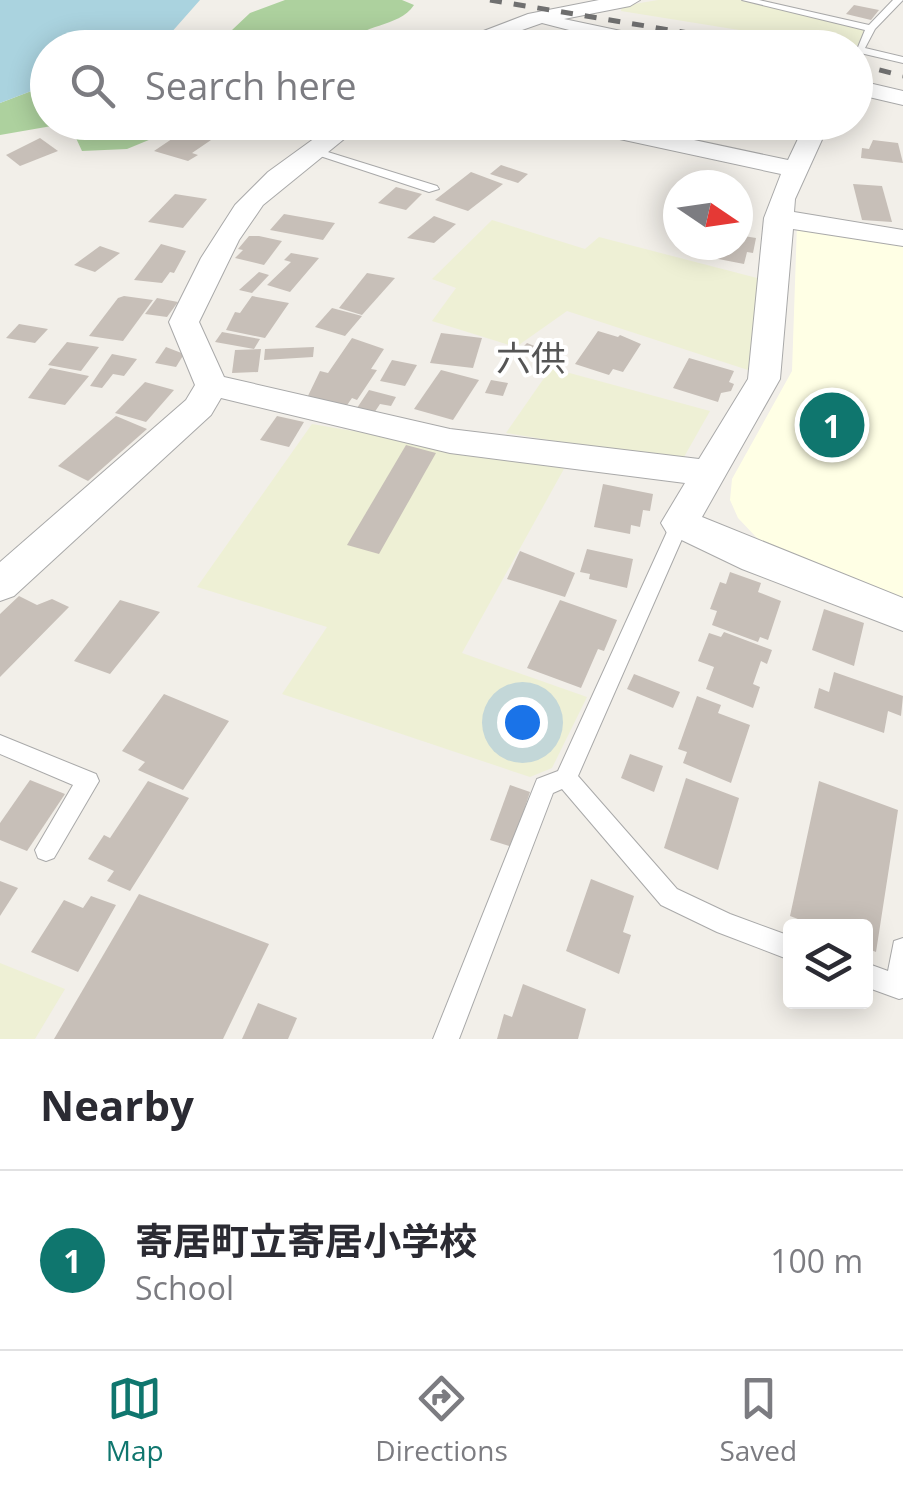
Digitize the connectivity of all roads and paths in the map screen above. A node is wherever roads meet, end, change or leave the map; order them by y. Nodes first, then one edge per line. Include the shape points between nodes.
1 (630, 0) edge
2 (747, 0) edge
3 (779, 0) edge
4 (898, 0) edge
5 (840, 11) dead end
6 (535, 18) junction
7 (871, 28) joint
8 (501, 30) edge
9 (589, 30) edge
10 (873, 53) edge
11 (903, 60) edge
12 (873, 92) edge
13 (903, 98) edge
14 (329, 140) edge
15 (655, 140) edge
16 (809, 140) edge
17 (315, 151) junction
18 (795, 169) junction
19 (432, 189) dead end
20 (778, 218) junction
21 (903, 238) edge
22 (211, 385) junction
23 (708, 473) junction
24 (680, 522) junction
25 (0, 584) edge
26 (903, 615) edge
27 (0, 744) edge
28 (566, 778) junction
29 (46, 850) dead end
30 (783, 945) edge
31 (903, 950) edge
32 (873, 978) edge
33 (446, 1039) edge

1 - 6 street
2 - 7 lane
3 - 5 lane
4 - 7 lane
6 - 8 street
6 - 9 street
10 - 11 lane
12 - 13 street
14 - 17 street
15 - 18 street
16 - 18 street
17 - 19 lane
17 - 22 street via 250,202 184,322
18 - 20 street
20 - 21 street
20 - 23 street via 764,379
22 - 23 street via 450,441
22 - 25 street via 199,407
23 - 24 street
24 - 26 street
24 - 28 lane
27 - 29 lane via 88,781
28 - 30 lane via 669,896
28 - 33 lane via 545,786
31 - 32 lane via 899,987

